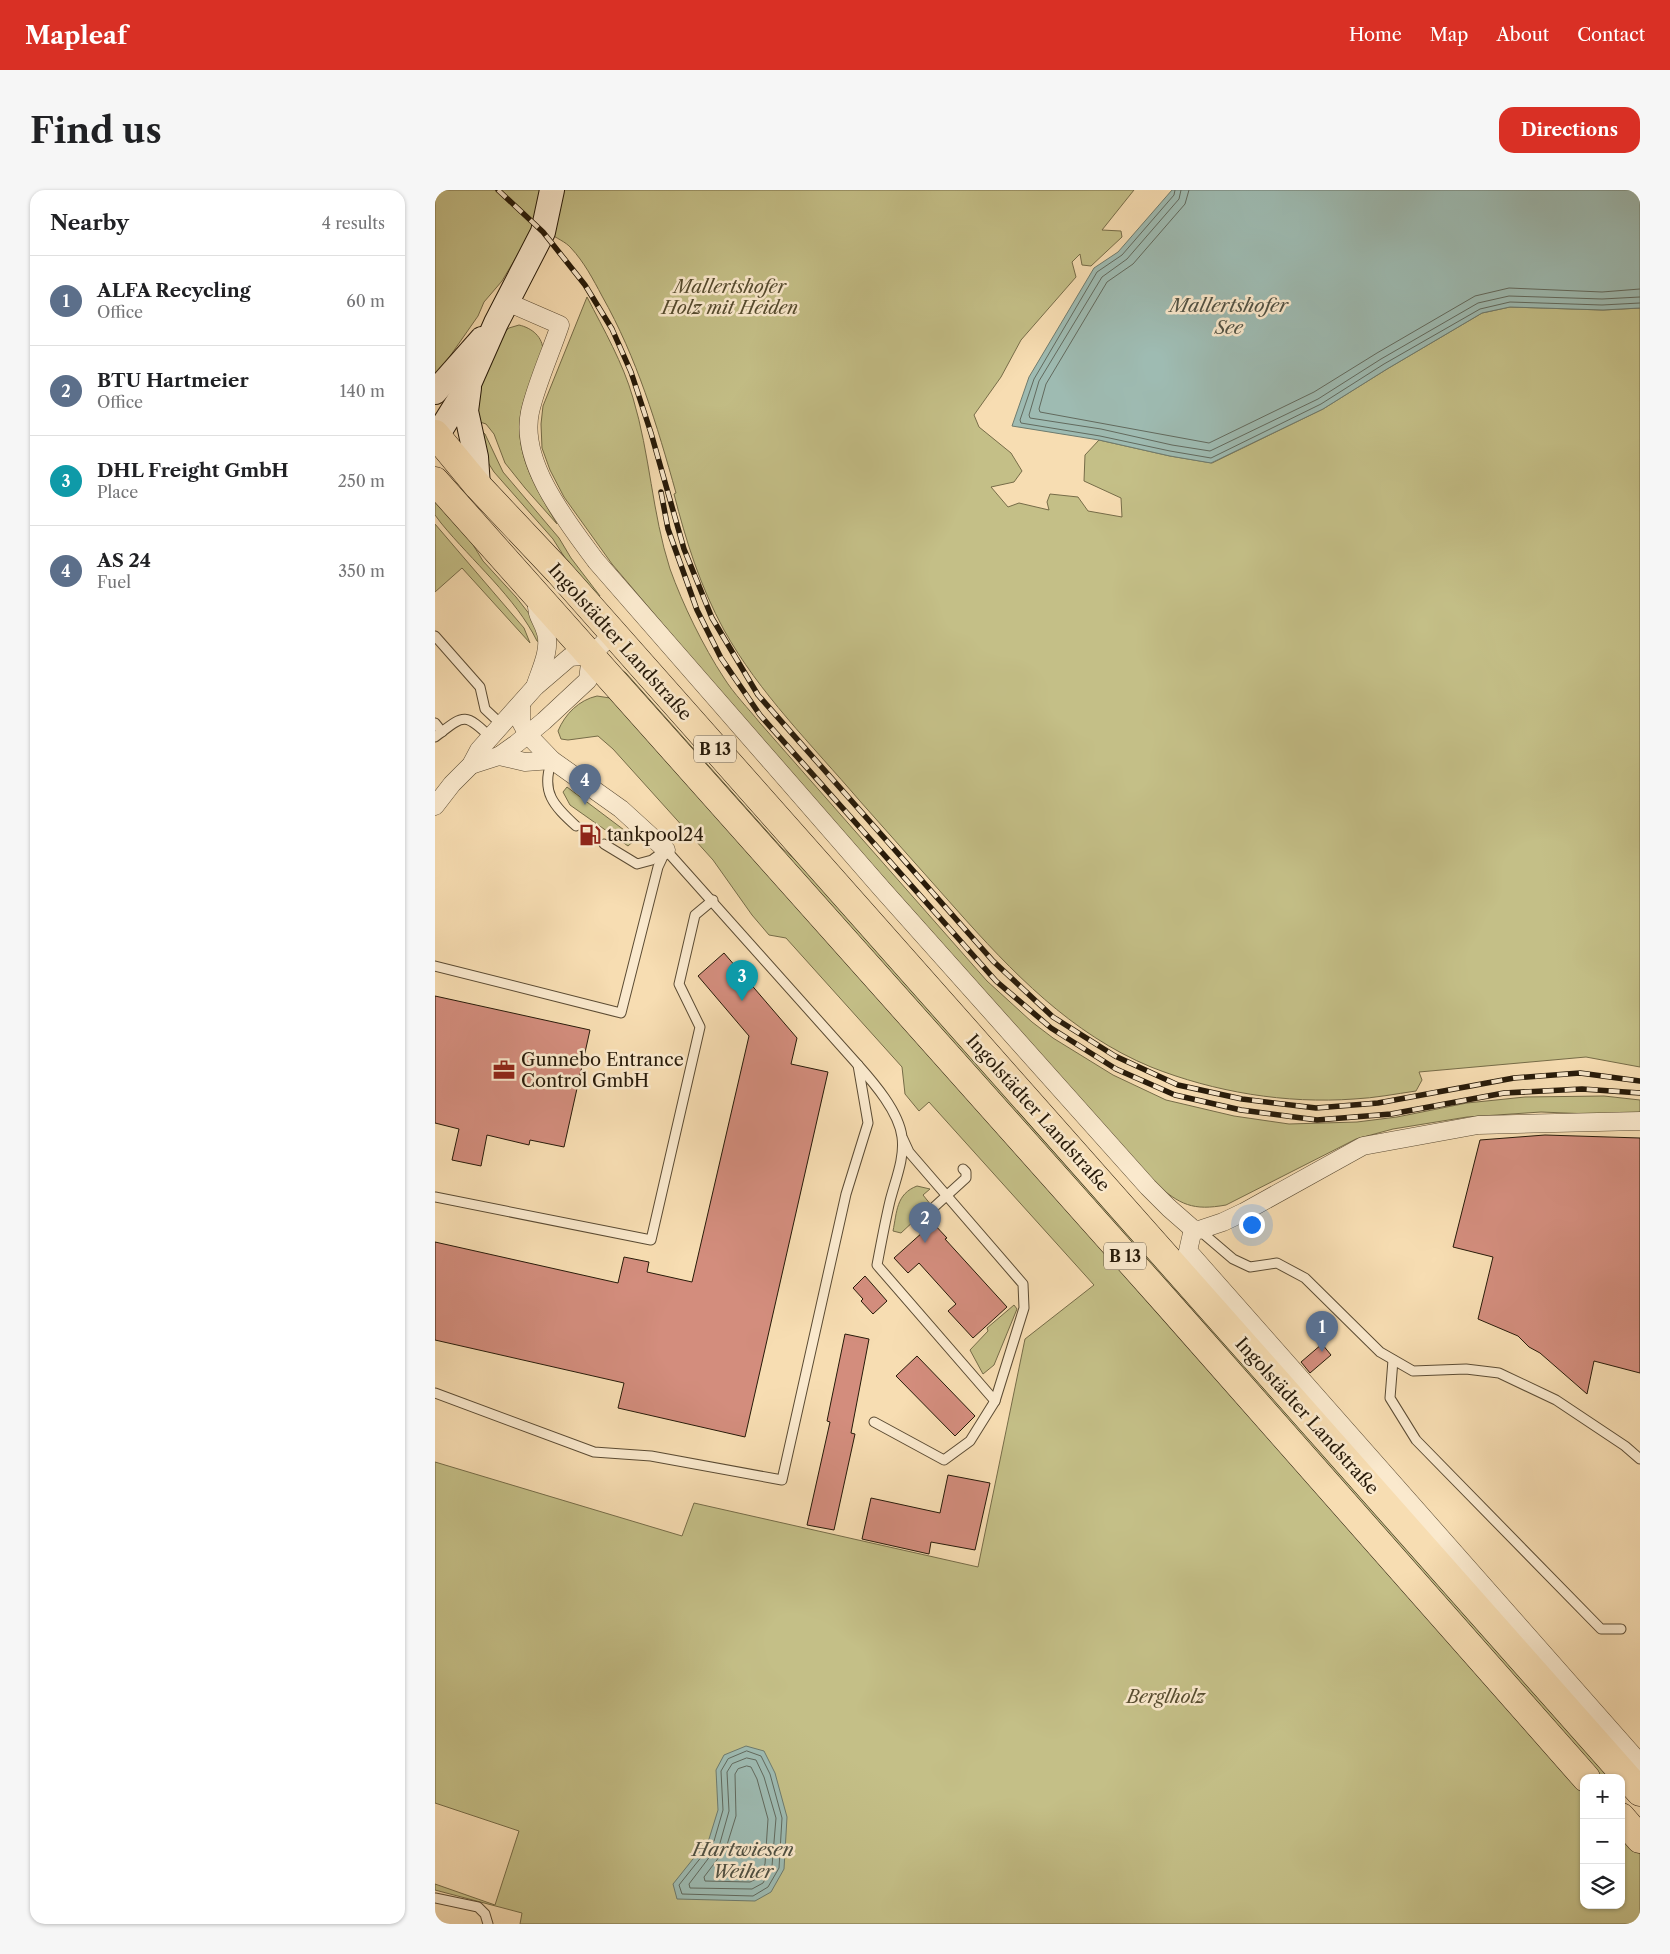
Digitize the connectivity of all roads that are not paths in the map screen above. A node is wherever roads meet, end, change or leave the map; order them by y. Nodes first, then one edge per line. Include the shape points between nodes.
1 (551, 190) edge
2 (507, 302) junction
3 (496, 323) junction
4 (469, 384) junction
5 (435, 392) edge
6 (436, 437) edge
7 (435, 480) edge
8 (478, 486) junction
9 (537, 594) junction
10 (613, 634) junction
11 (435, 636) edge
12 (591, 655) junction
13 (535, 688) junction
14 (521, 705) junction
15 (435, 723) edge
16 (496, 731) junction
17 (439, 735) edge
18 (528, 735) junction
19 (499, 756) junction
20 (553, 760) junction
21 (471, 765) junction
22 (435, 806) edge
23 (576, 826) dead end
24 (604, 844) dead end
25 (667, 850) junction
26 (713, 900) junction
27 (435, 966) edge
28 (858, 1065) junction
29 (1640, 1121) edge
30 (902, 1136) junction
31 (963, 1169) dead end
32 (947, 1196) junction
33 (435, 1197) edge
34 (933, 1208) dead end
35 (1196, 1229) junction
36 (1393, 1360) junction
37 (435, 1393) edge
38 (995, 1402) junction
39 (874, 1422) dead end
40 (1640, 1459) edge
41 (1621, 1629) dead end
42 (1640, 1762) edge
43 (1582, 1774) edge
44 (1640, 1792) edge
45 (1623, 1819) edge
46 (1640, 1838) edge
47 (435, 1898) edge
48 (488, 1924) edge

1 - 2 main road via 543,232
2 - 3 main road
2 - 35 street, Ingolstädter Landstraße via 560,325 530,412 529,443 542,478 568,523 613,583 882,889 1148,1187
3 - 4 main road
3 - 5 main road
4 - 6 main road
4 - 8 main road via 466,411 476,457
6 - 8 main road, Ingolstädter Landstraße / B 13
7 - 9 main road, Ingolstädter Landstraße / B 13
8 - 10 main road, Ingolstädter Landstraße / B 13
9 - 12 main road, Ingolstädter Landstraße / B 13
9 - 13 street via 536,612 548,645
10 - 12 street
10 - 44 main road, Ingolstädter Landstraße / B 13
11 - 16 lane via 480,686 485,709
12 - 13 street via 570,657
12 - 18 street via 588,680
12 - 43 main road, Ingolstädter Landstraße / B 13
13 - 14 street
14 - 16 street
14 - 18 street via 521,722
15 - 17 lane
16 - 17 lane via 470,719 461,719
16 - 19 street
16 - 21 street
18 - 19 street
18 - 20 street
19 - 20 street via 525,762
19 - 21 street
20 - 23 lane via 547,774 549,794 557,808
20 - 25 street via 621,809
21 - 22 street
24 - 25 lane via 637,864 652,860
25 - 26 lane
25 - 27 lane via 658,867 621,1013
26 - 28 lane
26 - 33 lane via 695,915 679,984 700,1027 651,1240
28 - 30 lane via 884,1098
28 - 37 lane via 868,1123 846,1194 782,1480 651,1456 594,1452
29 - 35 street via 1478,1125 1363,1146 1244,1212
30 - 32 lane via 909,1152
30 - 38 lane via 901,1162 877,1265
31 - 32 lane via 966,1178
32 - 34 lane
32 - 38 lane via 1023,1284 1024,1308
35 - 36 lane via 1233,1259 1249,1267 1277,1263 1305,1278 1379,1352
35 - 42 street, Ingolstädter Landstraße via 1188,1251
36 - 40 lane via 1413,1371 1466,1369 1499,1374 1556,1400
36 - 41 lane via 1390,1398 1416,1440 1601,1629
38 - 39 lane via 970,1441 944,1460
45 - 46 main road
47 - 48 lane via 478,1908 485,1914

